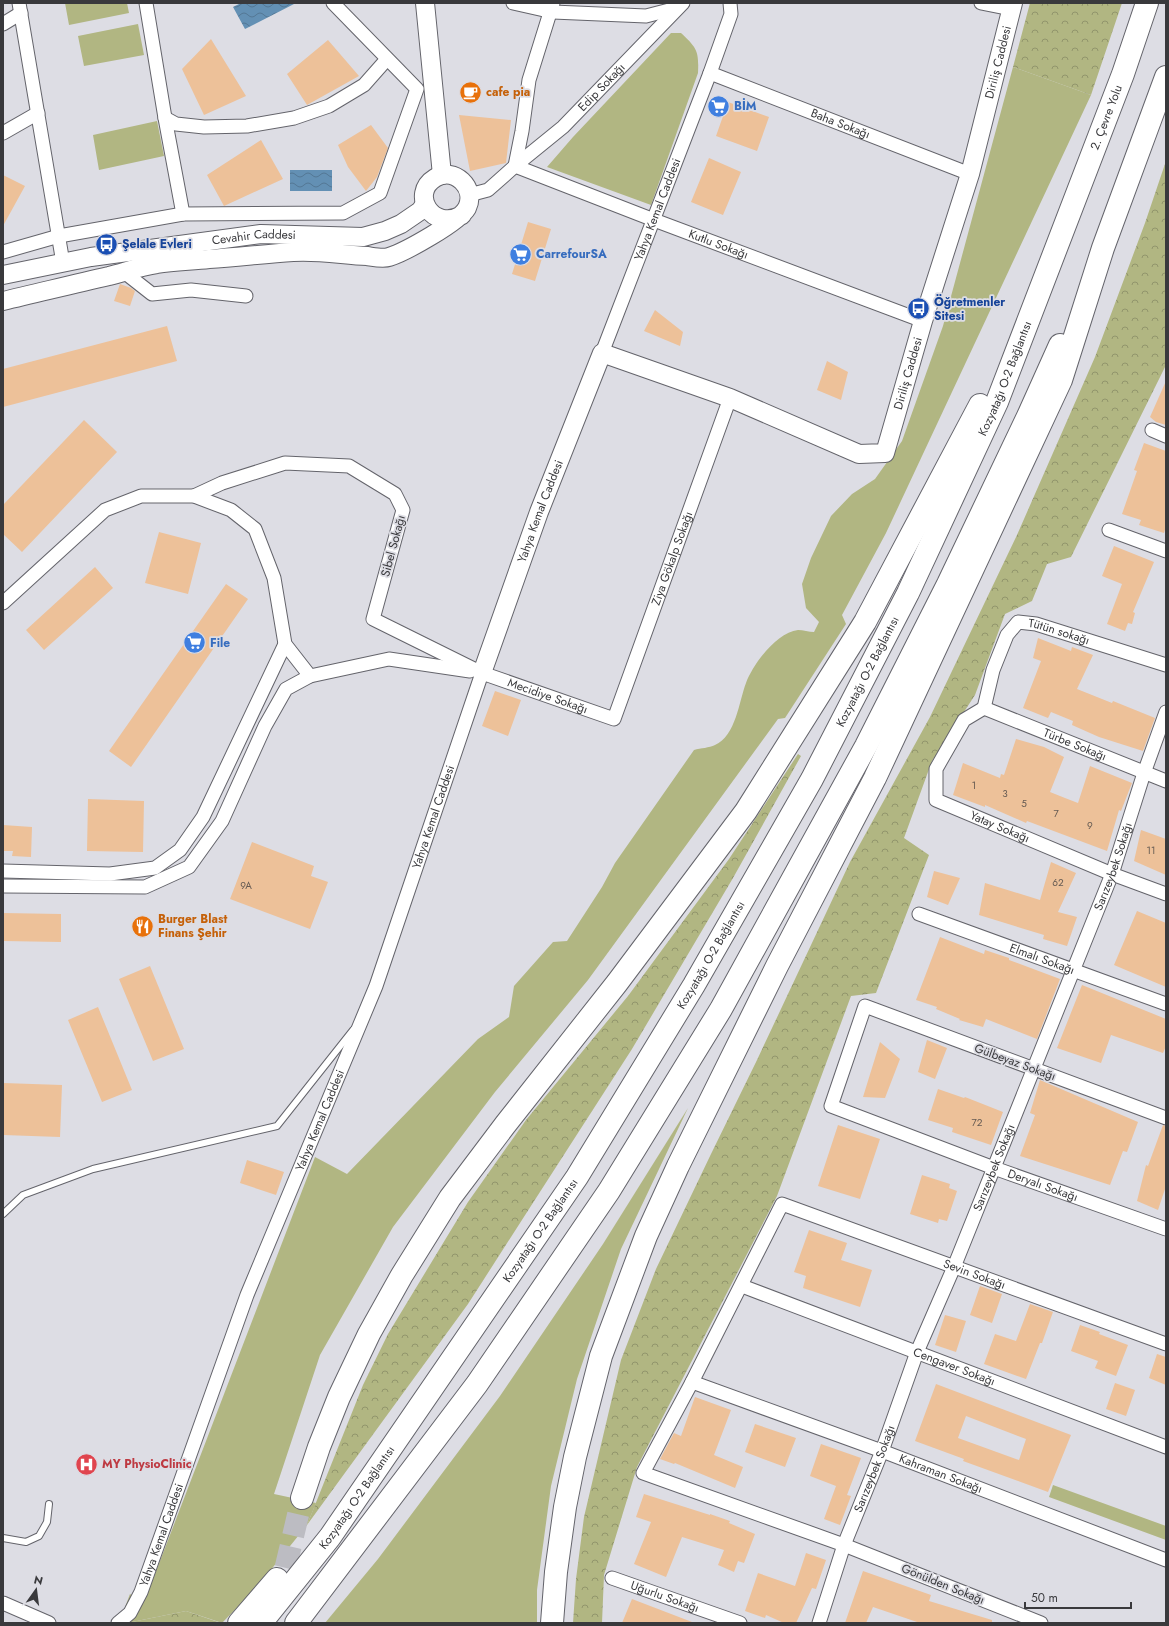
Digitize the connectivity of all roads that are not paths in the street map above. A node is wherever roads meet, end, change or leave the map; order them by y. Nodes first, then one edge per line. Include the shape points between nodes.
1 (146, 3) edge
2 (333, 3) edge
3 (425, 3) edge
4 (513, 3) edge
5 (739, 3) edge
6 (981, 3) edge
7 (1147, 3) edge
8 (680, 6) edge
9 (1012, 6) edge
10 (551, 7) edge
11 (20, 8) edge
12 (730, 8) edge
13 (3, 24) edge
14 (387, 59) junction
15 (710, 73) junction
16 (1166, 77) edge
17 (38, 113) junction
18 (165, 118) junction
19 (3, 133) edge
20 (515, 166) junction
21 (970, 174) junction
22 (442, 175) junction
23 (469, 195) junction
24 (425, 204) junction
25 (183, 214) junction
26 (462, 214) junction
27 (654, 220) junction
28 (1063, 231) junction
29 (59, 236) junction
30 (1103, 248) junction
31 (3, 252) edge
32 (63, 263) junction
33 (124, 272) junction
34 (3, 276) edge
35 (246, 296) dead end
36 (3, 301) edge
37 (923, 321) junction
38 (602, 353) junction
39 (730, 398) junction
40 (1152, 430) dead end
41 (1166, 436) edge
42 (194, 496) junction
43 (1108, 530) dead end
44 (1166, 551) edge
45 (3, 603) edge
46 (285, 644) junction
47 (1166, 665) edge
48 (482, 673) junction
49 (310, 676) junction
50 (984, 708) junction
51 (1166, 712) edge
52 (614, 719) joint
53 (1144, 773) junction
54 (1166, 781) edge
55 (3, 871) edge
56 (1112, 874) junction
57 (3, 886) edge
58 (1166, 894) edge
59 (919, 914) dead end
60 (1072, 970) junction
61 (1166, 1004) edge
62 (362, 1017) junction
63 (1033, 1068) junction
64 (831, 1106) joint
65 (1166, 1118) edge
66 (994, 1168) junction
67 (3, 1214) edge
68 (1166, 1229) edge
69 (954, 1266) junction
70 (742, 1286) junction
71 (1166, 1344) edge
72 (917, 1352) junction
73 (692, 1382) junction
74 (432, 1389) junction
75 (1166, 1447) edge
76 (882, 1451) junction
77 (302, 1498) tunnel mouth
78 (49, 1504) dead end
79 (3, 1538) edge
80 (844, 1545) junction
81 (1166, 1560) edge
82 (612, 1578) dead end
83 (3, 1603) edge
84 (49, 1623) edge
85 (118, 1623) edge
86 (239, 1623) edge
87 (261, 1623) edge
88 (296, 1623) edge
89 (552, 1623) edge
90 (740, 1623) edge
91 (819, 1623) edge
92 (1041, 1623) edge

1 - 18 street
2 - 14 street
3 - 22 street
4 - 10 street
5 - 12 street, Yahya Kemal Caddesi
6 - 9 street
7 - 28 highway, 2. Çevre Yolu via 1123,74
8 - 10 street via 646,16
8 - 20 street, Edip Sokağı via 564,127
9 - 21 street, Diriliş Caddesi
10 - 20 street via 529,80
11 - 13 street
11 - 17 street
12 - 15 street, Yahya Kemal Caddesi
14 - 18 street via 364,84 329,106 294,118 247,126 204,128 176,124
14 - 25 street via 417,89 380,193 343,213
15 - 21 street, Baha Sokağı
15 - 27 street, Yahya Kemal Caddesi
16 - 30 highway
17 - 19 street
17 - 29 street
18 - 25 street
20 - 23 street, Edip Sokağı via 488,190
20 - 27 street, Kutlu Sokağı
21 - 37 street, Diriliş Caddesi
22 - 23 street via 457,177 467,188
22 - 24 street via 435,178 426,189
23 - 26 street via 469,202
24 - 26 street via 428,210 440,219 448,220
24 - 32 street, Cevahir Caddesi via 420,211 401,224 362,237 261,234
25 - 29 street
26 - 33 street, Cevahir Caddesi via 433,236 388,258 295,252 156,264
27 - 37 street, Kutlu Sokağı
27 - 38 street, Yahya Kemal Caddesi
28 - 74 highway, Kozyatağı O-2 Bağlantısı via 997,402 908,593 812,779 694,985 577,1177
28 - 77 highway via 980,407 865,622 746,811 617,983 504,1125 450,1198 369,1334 339,1396
29 - 31 street
29 - 32 street
30 - 88 highway via 1029,414 948,584 866,746 721,1009 609,1191 477,1384
30 - 89 highway via 1062,380 875,778 777,966 646,1236 601,1356 575,1457 558,1558
32 - 34 street, Cevahir Caddesi
33 - 35 street via 152,294 191,290
33 - 36 street, Cevahir Caddesi
37 - 39 street, Diriliş Caddesi via 885,453 859,454
38 - 39 street, Diriliş Caddesi
38 - 48 street, Yahya Kemal Caddesi via 539,512
39 - 52 street, Ziya Gökalp Sokağı
40 - 41 street
42 - 45 street via 141,496 105,510
42 - 46 street via 231,510 254,529 274,578
42 - 48 street, Sibel Sokağı via 222,482 285,463 349,466 395,494 403,510 373,619
43 - 44 street
46 - 49 street
46 - 55 street via 203,817 180,850 155,868 110,874
47 - 50 street, Tütün sokağı via 1036,624 1018,622 1007,635 993,670
48 - 49 street via 389,659
48 - 52 street, Mecidiye Sokağı
48 - 62 street, Yahya Kemal Caddesi via 376,986
49 - 57 street via 286,690 265,726 222,821 189,867 146,887
50 - 53 street, Türbe Sokağı
50 - 56 street, Yatay Sokağı via 964,720 936,769 936,800
51 - 53 street, Sarızeybek Sokağı
53 - 54 street, Türbe Sokağı
53 - 56 street, Sarızeybek Sokağı
56 - 58 street, Yatay Sokağı
56 - 60 street, Sarızeybek Sokağı
59 - 60 street, Elmalı Sokağı
60 - 61 street, Elmalı Sokağı
60 - 63 street, Sarızeybek Sokağı
62 - 67 lane via 277,1126 93,1169 23,1195
62 - 85 street, Yahya Kemal Caddesi via 247,1296 141,1592 130,1613
63 - 64 street, Gülbeyaz Sokağı via 865,1006
63 - 65 street, Gülbeyaz Sokağı
63 - 66 street, Sarızeybek Sokağı
64 - 66 street, Deryalı Sokağı
66 - 68 street, Deryalı Sokağı
66 - 69 street, Sarızeybek Sokağı
69 - 70 street, Sevin Sokağı via 782,1204
69 - 71 street, Sevin Sokağı
69 - 72 street, Sarızeybek Sokağı
70 - 72 street, Cengaver Sokağı
70 - 73 street
72 - 75 street, Cengaver Sokağı
72 - 76 street, Sarızeybek Sokağı
73 - 76 street, Kahraman Sokağı
73 - 80 street, Gönülden Sokağı via 643,1473
74 - 86 highway
74 - 87 highway, Kozyatağı O-2 Bağlantısı via 330,1537
76 - 80 street, Sarızeybek Sokağı
76 - 81 street, Kahraman Sokağı
78 - 79 lane via 47,1522 40,1536 26,1542
80 - 91 street, Sarızeybek Sokağı
80 - 92 street, Gönülden Sokağı
82 - 90 street, Uğurlu Sokağı
83 - 84 street

